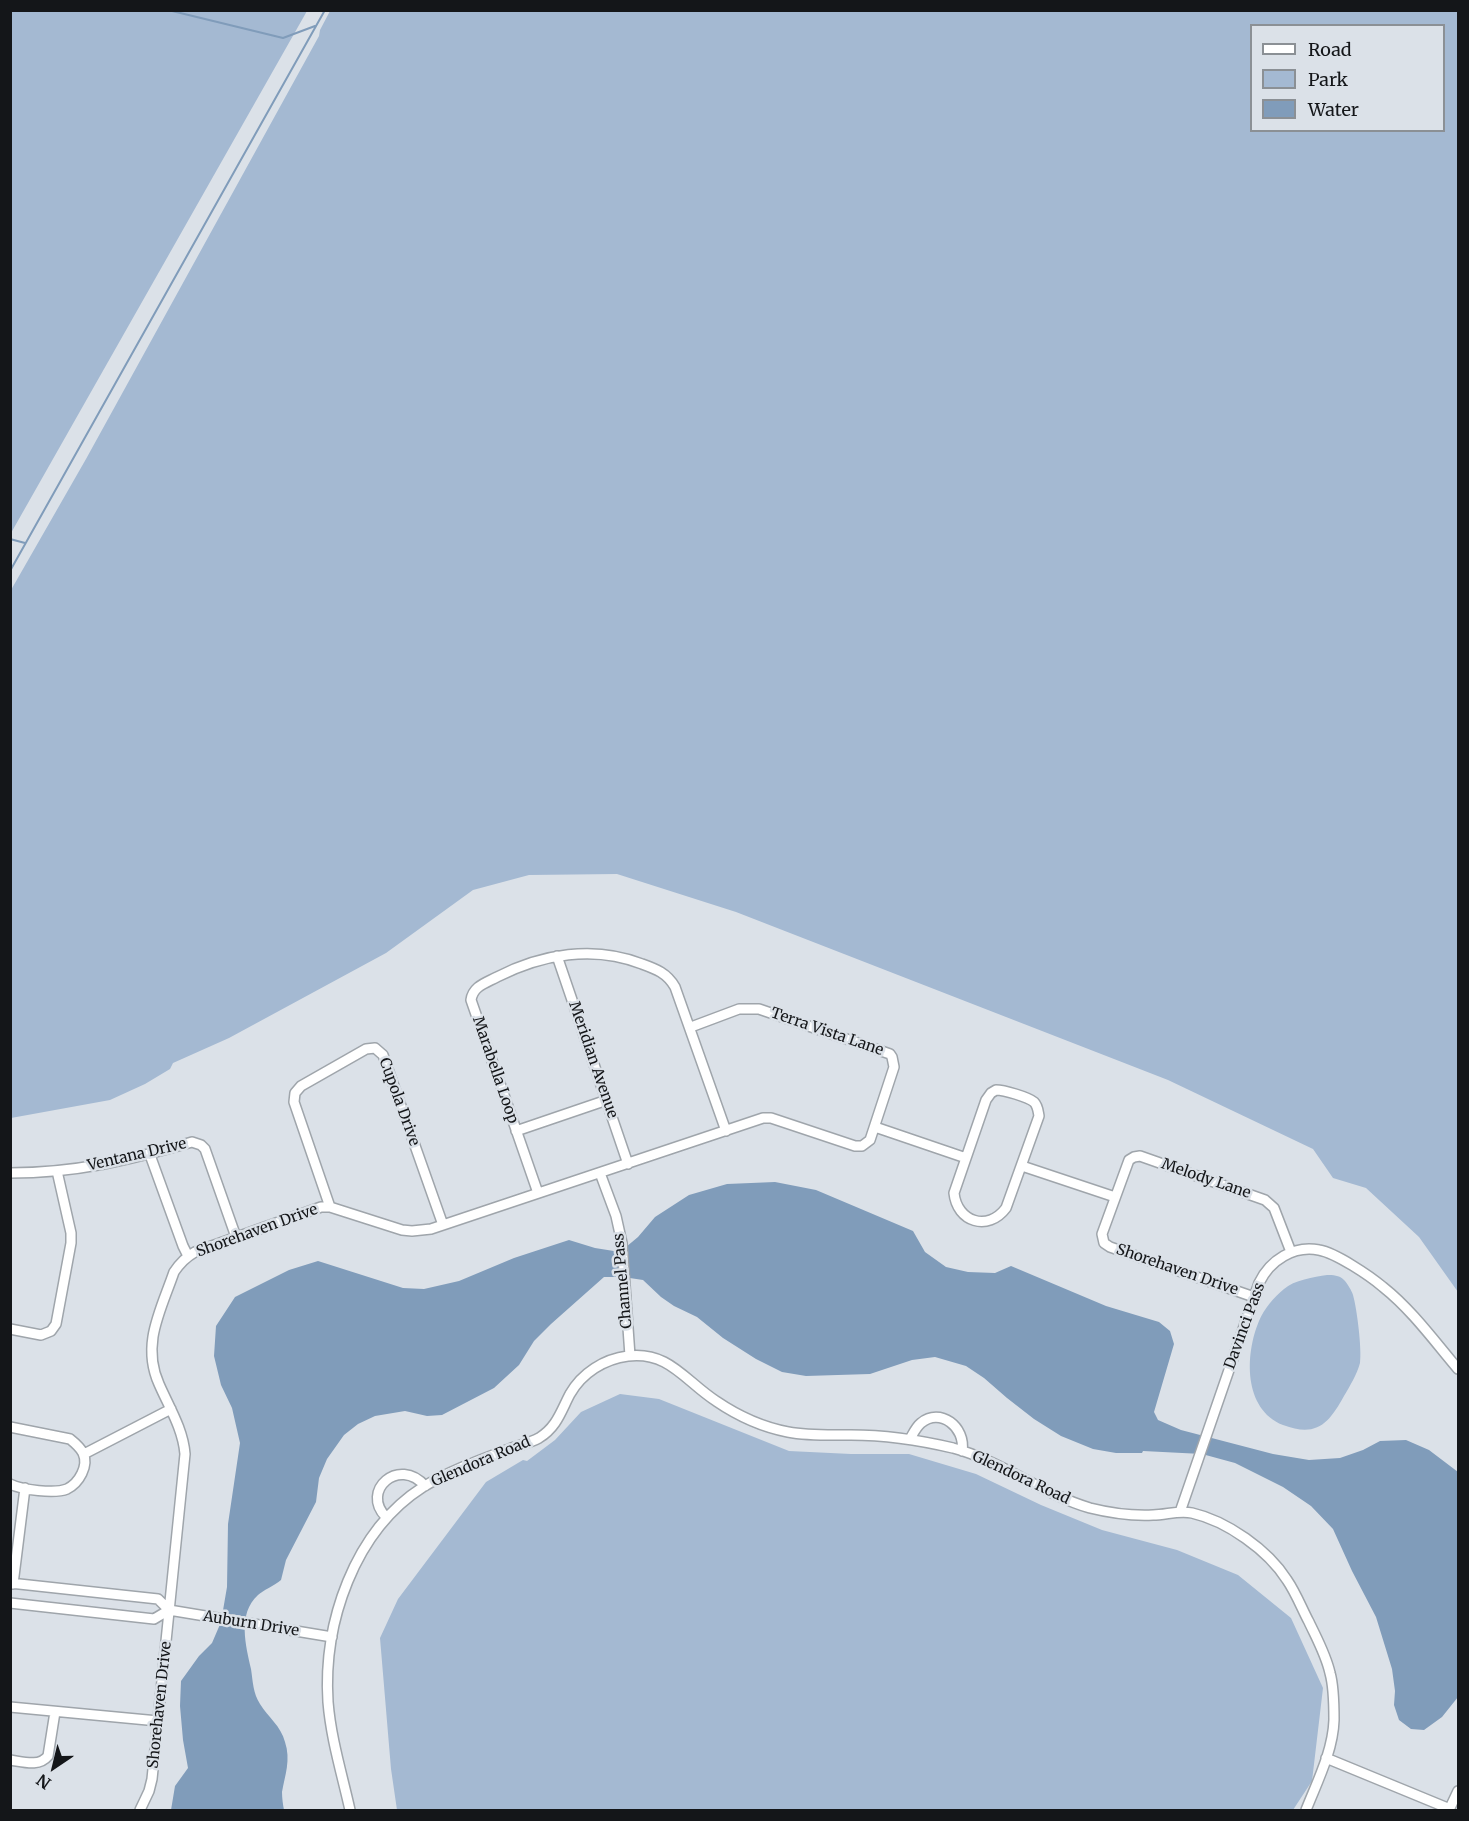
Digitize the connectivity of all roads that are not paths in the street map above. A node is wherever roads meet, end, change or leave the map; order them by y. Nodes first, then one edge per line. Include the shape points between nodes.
1 (557, 956) junction
2 (691, 1027) junction
3 (606, 1100) junction
4 (875, 1127) junction
5 (516, 1131) junction
6 (726, 1131) junction
7 (150, 1155) junction
8 (966, 1158) junction
9 (628, 1164) junction
10 (1022, 1166) junction
11 (57, 1171) junction
12 (10, 1173) edge
13 (600, 1173) junction
14 (538, 1193) junction
15 (1115, 1197) junction
16 (330, 1207) junction
17 (443, 1225) junction
18 (236, 1237) junction
19 (1291, 1252) junction
20 (188, 1256) junction
21 (1254, 1297) junction
22 (10, 1329) edge
23 (630, 1356) junction
24 (1458, 1369) edge
25 (171, 1409) junction
26 (10, 1427) edge
27 (910, 1439) junction
28 (962, 1451) junction
29 (84, 1454) junction
30 (10, 1485) edge
31 (425, 1486) junction
32 (25, 1488) junction
33 (1180, 1512) junction
34 (387, 1517) junction
35 (12, 1584) edge
36 (10, 1603) edge
37 (169, 1610) junction
38 (332, 1637) junction
39 (10, 1707) edge
40 (55, 1712) junction
41 (158, 1722) junction
42 (1326, 1758) junction
43 (10, 1760) edge
44 (1458, 1791) edge
45 (140, 1810) edge
46 (350, 1810) edge
47 (1306, 1810) edge
48 (1450, 1810) edge

1 - 2 street, Marabella Loop via 601,954 658,970 671,980
1 - 3 street, Meridian Avenue
1 - 5 street, Marabella Loop via 505,973 477,987 472,995 472,1005
2 - 4 street, Terra Vista Lane via 740,1009 759,1009 886,1051 894,1067
2 - 6 street, Marabella Loop
3 - 5 street
3 - 9 street, Meridian Avenue
4 - 6 street, Shorehaven Drive via 870,1140 859,1146 771,1118
4 - 8 street
5 - 14 street, Marabella Loop
6 - 9 street, Shorehaven Drive
7 - 11 street, Ventana Drive
7 - 18 street, Ventana Drive via 192,1142 201,1145
7 - 20 street
8 - 10 street via 955,1197 964,1214 979,1222 990,1221 1004,1211
8 - 10 street via 986,1100 991,1093 1001,1090 1030,1100 1039,1112
9 - 13 street, Shorehaven Drive
10 - 15 street
11 - 12 street, Ventana Drive
11 - 22 street via 71,1243 56,1324 41,1335
13 - 14 street, Shorehaven Drive
13 - 23 street, Channel Pass via 622,1243
14 - 17 street, Shorehaven Drive
15 - 19 street, Melody Lane via 1129,1160 1140,1156 1265,1200 1274,1208
15 - 21 street, Shorehaven Drive via 1102,1234 1106,1245
16 - 17 street, Shorehaven Drive via 402,1230 422,1231
16 - 17 street, Cupola Drive via 294,1102 295,1093 366,1049 375,1048 383,1055
16 - 18 street, Shorehaven Drive via 312,1209
18 - 20 street, Shorehaven Drive
19 - 21 street, Davinci Pass via 1264,1274
19 - 24 street via 1321,1250 1383,1287
20 - 25 street, Shorehaven Drive via 174,1272 151,1346 154,1370
21 - 33 street, Davinci Pass
23 - 27 street, Glendora Road via 662,1360 728,1409 768,1427 808,1435
23 - 31 street, Glendora Road via 605,1362 585,1375 554,1426 540,1437
25 - 29 street
25 - 37 street, Shorehaven Drive via 185,1454
26 - 29 street via 64,1437 77,1444
27 - 28 street, Glendora Road
27 - 28 street via 920,1423 944,1419 960,1431
28 - 33 street, Glendora Road via 1092,1508 1131,1515
29 - 32 street via 82,1473 70,1487 57,1492
30 - 32 street
31 - 34 street, Glendora Road
31 - 34 street via 409,1474 397,1474 385,1482 377,1499
32 - 35 street
33 - 42 street, Glendora Road via 1193,1513 1237,1532 1287,1579 1331,1676 1334,1723
34 - 38 street, Glendora Road via 351,1575
35 - 37 street, Auburn Drive via 158,1599
36 - 37 street, Auburn Drive via 154,1618
37 - 38 street, Auburn Drive
37 - 41 street, Shorehaven Drive
38 - 46 street, Glendora Road via 328,1702
39 - 40 street
40 - 41 street
40 - 43 street via 44,1761
41 - 45 street, Shorehaven Drive via 152,1779
42 - 47 street, Glendora Road
42 - 48 street
44 - 48 street

